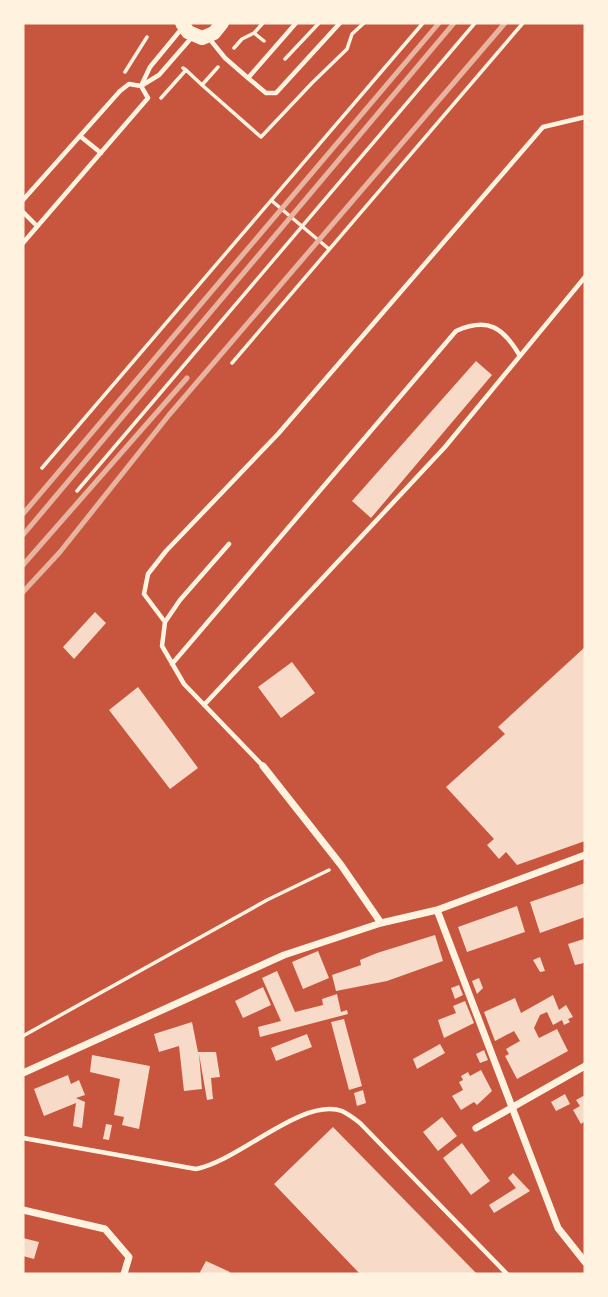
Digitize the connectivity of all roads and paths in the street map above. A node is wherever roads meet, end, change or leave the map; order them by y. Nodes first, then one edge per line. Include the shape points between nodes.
1 (222, 23) edge
2 (296, 23) edge
3 (319, 23) edge
4 (340, 23) edge
5 (423, 23) edge
6 (475, 23) edge
7 (523, 23) edge
8 (192, 30) edge
9 (285, 59) dead end
10 (186, 70) dead end
11 (248, 78) junction
12 (202, 85) dead end
13 (141, 86) junction
14 (585, 117) edge
15 (80, 136) junction
16 (100, 153) junction
17 (23, 200) edge
18 (271, 201) junction
19 (23, 212) edge
20 (37, 226) junction
21 (303, 226) junction
22 (23, 243) edge
23 (329, 249) junction
24 (585, 277) edge
25 (520, 356) junction
26 (232, 362) dead end
27 (42, 468) dead end
28 (77, 491) dead end
29 (229, 544) dead end
30 (165, 622) junction
31 (172, 664) junction
32 (204, 705) junction
33 (263, 766) joint
34 (585, 855) edge
35 (341, 865) junction
36 (437, 909) junction
37 (381, 923) junction
38 (23, 1036) edge
39 (585, 1066) edge
40 (23, 1073) edge
41 (513, 1107) junction
42 (476, 1128) dead end
43 (23, 1139) edge
44 (23, 1210) edge
45 (585, 1262) edge
46 (124, 1274) edge
47 (507, 1274) edge

1 - 8 main road
2 - 11 lane
3 - 9 path
4 - 11 lane via 276,93 266,93
5 - 18 path
6 - 21 path
7 - 23 path
8 - 11 lane
8 - 13 lane via 159,75
8 - 13 lane via 150,67
10 - 12 path
13 - 15 lane via 129,84 120,91
13 - 16 lane via 148,98
14 - 30 lane via 542,127 278,434 166,551 148,574 144,594
15 - 16 lane
15 - 17 lane
16 - 20 lane
18 - 21 path
18 - 27 path
19 - 20 lane
20 - 22 lane
21 - 23 path
21 - 28 path
23 - 26 path
24 - 25 lane
25 - 31 lane via 504,333 491,325 473,324 456,331
25 - 32 lane via 445,447
29 - 30 lane
30 - 31 lane via 162,646
31 - 32 lane
32 - 33 lane
33 - 35 street
34 - 36 street
35 - 37 street
35 - 38 path via 267,900
36 - 37 street
36 - 41 street
37 - 40 street via 284,955
39 - 41 street
41 - 42 street
41 - 45 street via 558,1228
43 - 47 lane via 196,1169 238,1154 287,1121 323,1110 341,1111 360,1123
44 - 46 street via 105,1229 129,1257

